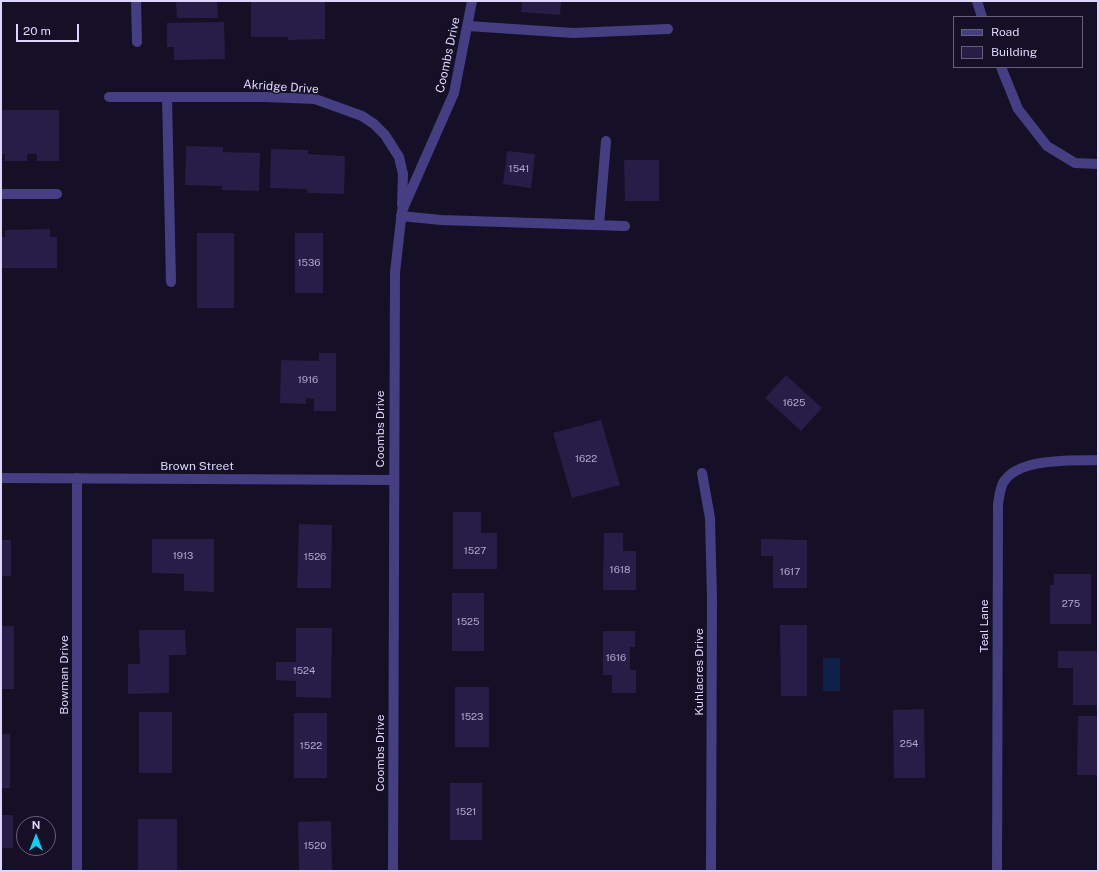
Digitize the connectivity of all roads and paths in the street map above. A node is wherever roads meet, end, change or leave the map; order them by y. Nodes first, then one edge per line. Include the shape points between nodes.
1 (136, 1) edge
2 (472, 1) edge
3 (977, 1) edge
4 (982, 16) edge
5 (468, 26) junction
6 (668, 29) dead end
7 (137, 42) dead end
8 (1001, 68) edge
9 (109, 97) dead end
10 (167, 97) junction
11 (606, 141) dead end
12 (1098, 164) edge
13 (1, 194) edge
14 (57, 194) dead end
15 (401, 213) junction
16 (599, 225) junction
17 (625, 226) dead end
18 (171, 282) dead end
19 (1098, 460) edge
20 (702, 474) dead end
21 (1, 478) edge
22 (77, 478) junction
23 (393, 480) junction
24 (77, 871) edge
25 (393, 871) edge
26 (711, 871) edge
27 (997, 871) edge

1 - 7 street
2 - 5 street, Coombs Drive
3 - 4 street
5 - 6 street via 573,33
5 - 15 street, Coombs Drive via 454,93
8 - 12 street via 1018,109 1047,146 1075,163
9 - 10 street, Akridge Drive
10 - 15 street, Akridge Drive via 315,99 362,116 385,135 399,157 403,174
10 - 18 street
11 - 16 street
13 - 14 street
15 - 16 street via 441,220
15 - 23 street, Coombs Drive via 395,272
16 - 17 street
19 - 27 street, Teal Lane via 1038,463 1020,468 1003,483 998,504
20 - 26 street, Kuhlacres Drive via 710,518 712,599
21 - 22 street, Brown Street
22 - 23 street, Brown Street
22 - 24 street, Bowman Drive
23 - 25 street, Coombs Drive

